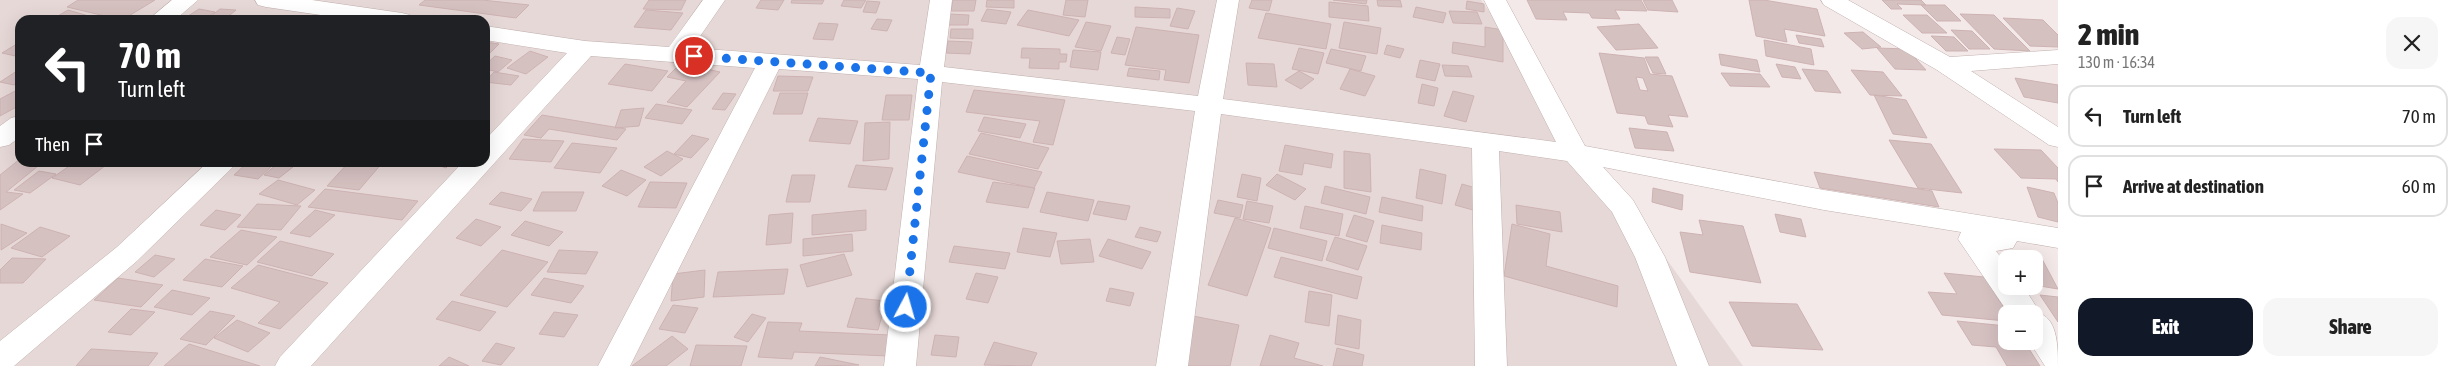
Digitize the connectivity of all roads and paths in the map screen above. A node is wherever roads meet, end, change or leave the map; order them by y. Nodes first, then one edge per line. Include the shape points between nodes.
1 (187, 0) edge
2 (266, 0) edge
3 (401, 0) edge
4 (714, 0) edge
5 (941, 0) edge
6 (1228, 0) edge
7 (1495, 0) edge
8 (1832, 0) edge
9 (167, 15) edge
10 (362, 15) edge
11 (391, 15) edge
12 (490, 34) edge
13 (585, 48) junction
14 (675, 55) junction
15 (2058, 57) edge
16 (771, 61) junction
17 (1946, 65) junction
18 (931, 73) junction
19 (1209, 105) junction
20 (15, 128) edge
21 (0, 139) edge
22 (2058, 139) edge
23 (1485, 142) junction
24 (490, 151) edge
25 (1574, 153) junction
26 (220, 167) edge
27 (474, 167) edge
28 (2058, 238) edge
29 (2058, 244) edge
30 (2020, 305) edge
31 (2043, 337) edge
32 (0, 359) edge
33 (2058, 359) edge
34 (291, 366) edge
35 (614, 366) edge
36 (900, 366) edge
37 (1172, 366) edge
38 (1491, 366) edge
39 (1694, 366) edge

1 - 9 street
2 - 10 street
3 - 11 street
4 - 14 street
5 - 18 street
6 - 19 street
7 - 25 street
8 - 17 street
12 - 13 street
13 - 14 street
13 - 24 street
14 - 16 street
15 - 17 street
16 - 18 street
16 - 35 street
17 - 22 street
18 - 19 street
18 - 36 street
19 - 23 street
19 - 37 street
20 - 21 street
23 - 25 street
23 - 38 street
25 - 28 street via 1824,200
25 - 39 street via 1623,206 1650,257
26 - 32 street via 127,254
27 - 34 street
29 - 30 street via 1972,239
31 - 33 street

